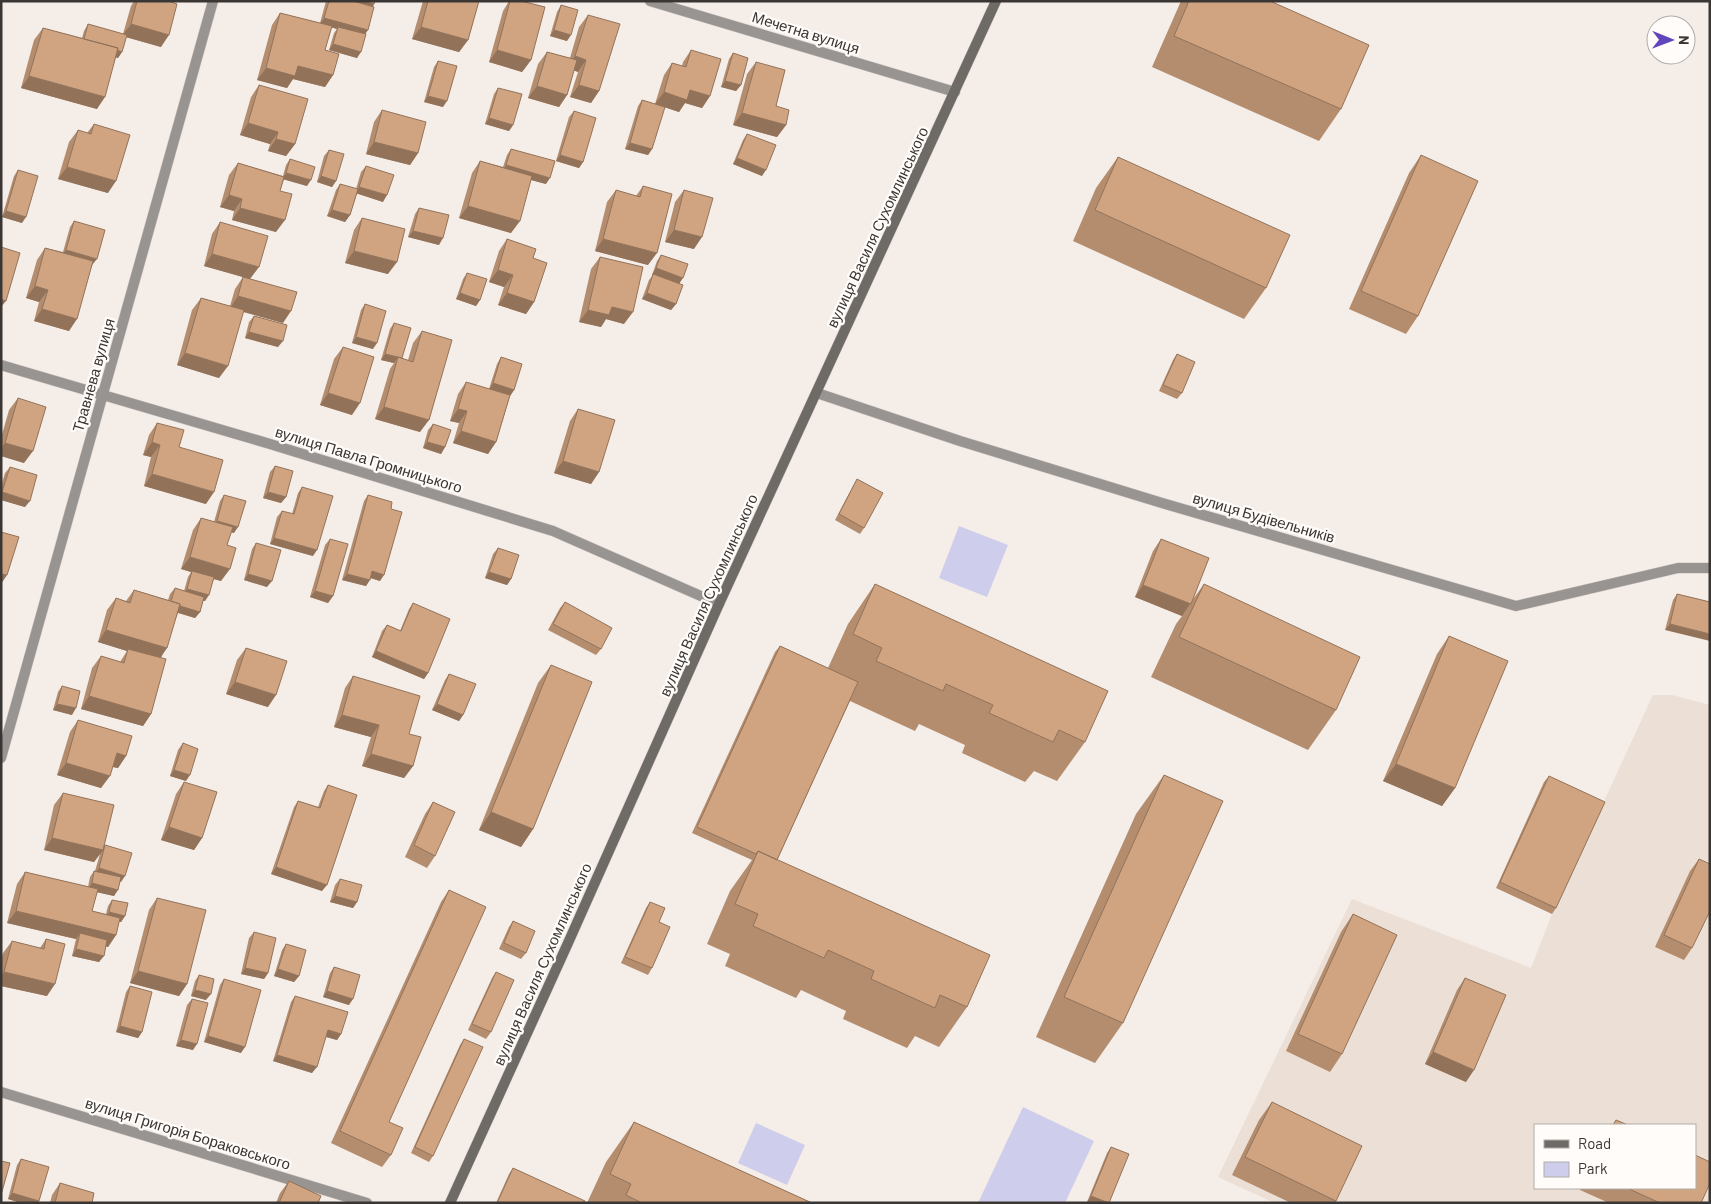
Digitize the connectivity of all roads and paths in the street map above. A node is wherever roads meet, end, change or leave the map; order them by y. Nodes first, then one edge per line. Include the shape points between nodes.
1 (214, 1) edge
2 (650, 1) edge
3 (996, 1) edge
4 (955, 92) junction
5 (1, 365) edge
6 (817, 392) junction
7 (103, 396) junction
8 (1710, 568) edge
9 (719, 604) junction
10 (1, 758) edge
11 (1, 1092) edge
12 (367, 1203) edge
13 (450, 1203) edge

1 - 7 street, Травнева вулиця
2 - 4 street, Мечетна вулиця
3 - 4 main road, вулиця Василя Сухомлинського
4 - 6 main road, вулиця Василя Сухомлинського
5 - 7 street, вулиця Павла Громницького
6 - 8 street, вулиця Будівельників via 951,438 1162,503 1516,606 1678,568
6 - 9 main road, вулиця Василя Сухомлинського
7 - 9 street, вулиця Павла Громницького via 553,531
7 - 10 street, Травнева вулиця
9 - 13 main road, вулиця Василя Сухомлинського
11 - 12 street, вулиця Григорія Бораковського

